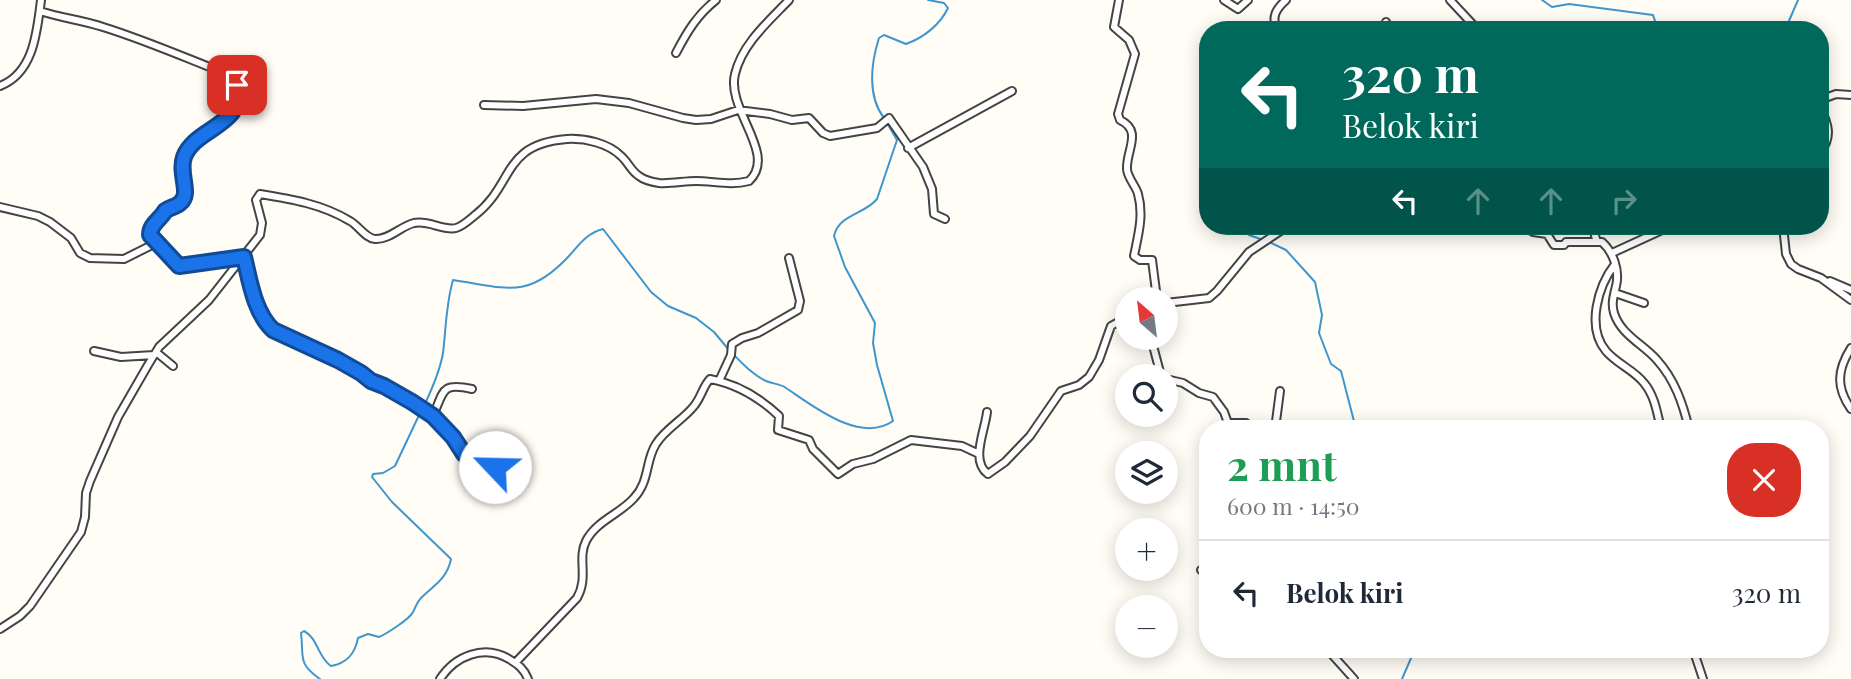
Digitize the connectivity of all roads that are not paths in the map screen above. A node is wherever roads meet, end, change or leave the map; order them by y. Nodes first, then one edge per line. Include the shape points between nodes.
1 (41, 0) edge
2 (716, 0) edge
3 (789, 0) edge
4 (1119, 0) edge
5 (1224, 0) edge
6 (1248, 0) edge
7 (1286, 0) edge
8 (1450, 0) edge
9 (40, 10) junction
10 (1275, 21) edge
11 (1470, 21) edge
12 (676, 53) dead end
13 (0, 86) edge
14 (1012, 91) dead end
15 (1851, 95) edge
16 (1829, 97) edge
17 (484, 105) dead end
18 (738, 110) junction
19 (908, 148) junction
20 (0, 207) edge
21 (944, 219) dead end
22 (1276, 235) edge
23 (1548, 235) edge
24 (1595, 235) edge
25 (1651, 235) edge
26 (1784, 235) edge
27 (158, 242) junction
28 (1597, 242) junction
29 (1612, 253) junction
30 (244, 257) junction
31 (789, 258) dead end
32 (1615, 264) junction
33 (1821, 278) junction
34 (1155, 287) edge
35 (1851, 290) edge
36 (1615, 293) junction
37 (1851, 300) edge
38 (1178, 302) edge
39 (1644, 303) dead end
40 (1115, 324) edge
41 (1851, 348) edge
42 (94, 351) dead end
43 (155, 353) junction
44 (173, 366) dead end
45 (719, 381) junction
46 (1178, 382) edge
47 (472, 389) dead end
48 (1280, 391) dead end
49 (1851, 409) edge
50 (987, 412) dead end
51 (433, 416) junction
52 (1227, 420) edge
53 (1276, 420) edge
54 (1659, 420) edge
55 (1687, 420) edge
56 (979, 454) junction
57 (495, 467) dead end
58 (0, 629) edge
59 (1335, 658) edge
60 (1696, 658) edge
61 (515, 663) junction
62 (440, 679) edge
63 (528, 679) edge
64 (1354, 679) edge
65 (1703, 679) edge

1 - 9 street
2 - 12 street via 692,23
3 - 18 street via 739,63 734,84
4 - 34 street via 1114,27 1129,40 1135,54 1118,114 1132,130 1127,169 1138,195 1141,221 1134,256 1152,260
5 - 6 street via 1238,9
7 - 10 street via 1277,8
8 - 11 street
9 - 13 street via 26,63
9 - 27 street via 137,39 227,74 237,85 233,111 191,145 184,158 186,195 152,226 149,234
14 - 19 street
15 - 16 street
17 - 18 street via 596,99 696,120
18 - 19 street via 792,120 809,118 830,136 877,128 888,118
18 - 30 street via 755,144 758,163 751,179 741,183 652,181 637,175 613,150 586,140 553,141 520,155 485,207 452,228 420,223 384,238 371,238 329,210 260,194 256,197 260,235
19 - 21 street via 928,179 934,212
20 - 27 street via 50,222 90,258 124,259
22 - 38 street via 1244,257 1209,298
23 - 28 street via 1554,245
24 - 28 street
25 - 29 street
26 - 33 street via 1790,262
27 - 30 street via 182,267
28 - 29 street via 1603,242
29 - 32 street
30 - 43 street via 209,300
30 - 51 street via 254,299 273,330 338,360
31 - 45 street via 800,301 798,310 732,344
32 - 36 street
32 - 54 street via 1597,304 1601,340 1614,359 1644,382
33 - 35 street
33 - 37 street
36 - 39 street
36 - 55 street via 1612,308 1617,320 1658,361
40 - 56 street via 1089,377 1056,396 1038,426 1006,462 986,474
41 - 49 street via 1842,362 1839,383
42 - 43 street via 121,357
43 - 44 street
43 - 58 street via 118,417 90,481 80,532 30,606
45 - 56 street via 762,401 779,416 778,431 809,440 838,474 911,440 962,446
45 - 61 street via 708,380 692,408 655,444 640,491 587,539 584,586 577,598
46 - 52 street via 1213,397
47 - 51 street via 447,388
48 - 53 street
50 - 56 street
51 - 57 street via 464,454
59 - 64 street
60 - 65 street
61 - 62 street via 494,652 477,652
61 - 63 street

